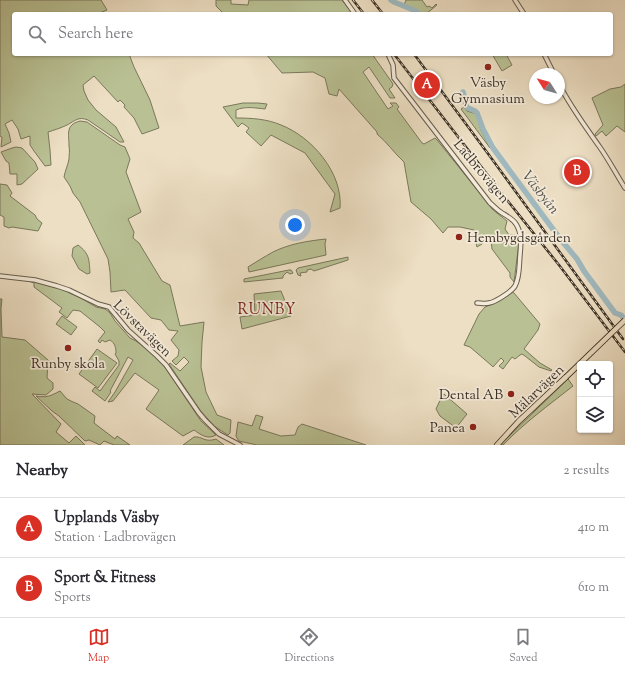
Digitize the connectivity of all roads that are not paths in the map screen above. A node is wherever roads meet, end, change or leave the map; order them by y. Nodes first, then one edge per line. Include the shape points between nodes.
1 (345, 0) edge
2 (515, 0) edge
3 (354, 12) edge
4 (523, 12) edge
5 (389, 56) edge
6 (545, 56) edge
7 (551, 68) edge
8 (565, 94) edge
9 (625, 188) edge
10 (0, 276) edge
11 (477, 303) dead end
12 (625, 320) edge
13 (240, 445) edge
14 (497, 445) edge

1 - 3 street
2 - 4 street
5 - 11 street, Ladbrovägen via 394,78 490,203 511,218 519,232 521,240 518,276 513,289 491,303
6 - 7 street
8 - 9 street
10 - 13 street, Lövstavägen via 35,280 57,286 109,307 128,330 166,365 199,413 219,434
12 - 14 main road, Mälarvägen, bridge

